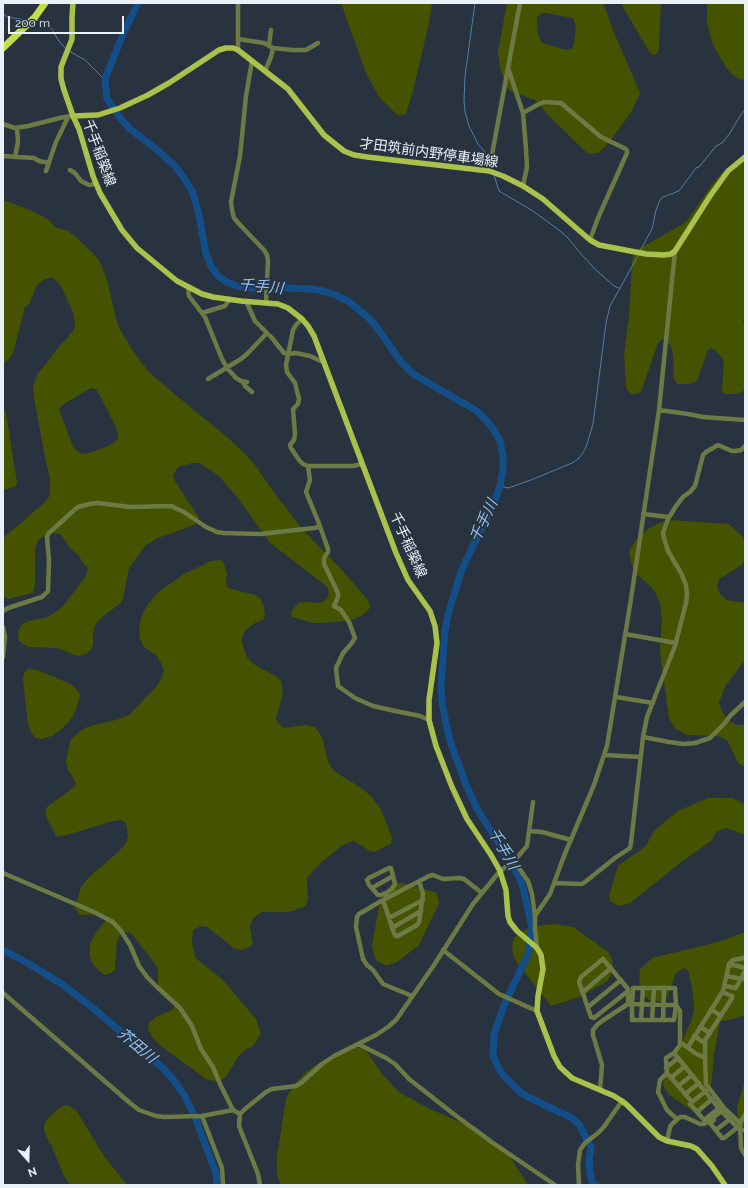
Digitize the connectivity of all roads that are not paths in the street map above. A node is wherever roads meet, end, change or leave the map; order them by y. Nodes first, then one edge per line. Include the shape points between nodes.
1 (45, 3) edge
2 (73, 3) edge
3 (238, 3) edge
4 (520, 3) edge
5 (271, 30) dead end
6 (238, 39) junction
7 (318, 43) dead end
8 (271, 47) junction
9 (3, 48) edge
10 (238, 50) junction
11 (252, 61) junction
12 (508, 68) junction
13 (265, 71) junction
14 (523, 113) junction
15 (71, 116) junction
16 (3, 124) edge
17 (17, 128) junction
18 (3, 156) edge
19 (15, 156) junction
20 (745, 157) edge
21 (49, 163) junction
22 (70, 170) dead end
23 (46, 171) dead end
24 (489, 171) junction
25 (96, 184) junction
26 (523, 186) junction
27 (590, 240) junction
28 (675, 251) junction
29 (188, 286) junction
30 (230, 299) junction
31 (246, 301) junction
32 (266, 302) junction
33 (202, 313) junction
34 (302, 319) junction
35 (267, 332) junction
36 (288, 354) junction
37 (323, 362) junction
38 (227, 368) junction
39 (208, 379) dead end
40 (252, 392) dead end
41 (658, 410) junction
42 (745, 420) edge
43 (745, 446) edge
44 (362, 464) junction
45 (308, 466) junction
46 (643, 514) junction
47 (669, 517) junction
48 (319, 527) junction
49 (3, 611) edge
50 (3, 627) edge
51 (626, 634) junction
52 (676, 643) junction
53 (3, 657) edge
54 (616, 697) junction
55 (745, 702) edge
56 (653, 703) junction
57 (429, 720) junction
58 (642, 737) junction
59 (605, 755) junction
60 (640, 757) junction
61 (533, 802) dead end
62 (529, 831) junction
63 (571, 840) junction
64 (514, 861) junction
65 (501, 870) junction
66 (3, 873) edge
67 (393, 876) junction
68 (419, 881) junction
69 (554, 883) junction
70 (372, 888) junction
71 (482, 893) junction
72 (385, 897) junction
73 (423, 900) junction
74 (421, 911) junction
75 (535, 916) junction
76 (389, 918) junction
77 (392, 928) junction
78 (535, 946) junction
79 (443, 950) junction
80 (745, 957) edge
81 (729, 965) junction
82 (611, 968) junction
83 (745, 970) edge
84 (727, 976) junction
85 (742, 979) junction
86 (621, 980) junction
87 (725, 986) junction
88 (643, 988) junction
89 (654, 988) junction
90 (664, 988) junction
91 (628, 991) junction
92 (583, 992) junction
93 (722, 992) junction
94 (3, 993) edge
95 (412, 996) junction
96 (630, 1004) junction
97 (642, 1004) junction
98 (653, 1004) junction
99 (663, 1004) junction
100 (676, 1005) junction
101 (588, 1007) junction
102 (712, 1009) junction
103 (537, 1011) junction
104 (721, 1016) junction
105 (641, 1020) junction
106 (652, 1020) junction
107 (663, 1020) junction
108 (700, 1027) junction
109 (710, 1033) junction
110 (694, 1036) junction
111 (680, 1042) junction
112 (704, 1042) junction
113 (358, 1044) junction
114 (688, 1047) junction
115 (674, 1053) junction
116 (678, 1058) junction
117 (705, 1058) junction
118 (685, 1066) junction
119 (666, 1071) junction
120 (692, 1075) junction
121 (671, 1078) junction
122 (699, 1083) junction
123 (678, 1086) junction
124 (600, 1090) junction
125 (706, 1091) junction
126 (685, 1094) junction
127 (712, 1099) junction
128 (622, 1100) junction
129 (692, 1102) junction
130 (233, 1110) junction
131 (722, 1110) junction
132 (697, 1112) junction
133 (240, 1114) junction
134 (202, 1116) junction
135 (745, 1117) edge
136 (677, 1119) junction
137 (730, 1119) junction
138 (741, 1127) edge
139 (716, 1130) junction
140 (667, 1141) junction
141 (745, 1155) edge
142 (223, 1185) edge
143 (260, 1185) edge
144 (555, 1185) edge
145 (580, 1185) edge
146 (724, 1185) edge

1 - 9 highway via 27,26
2 - 15 main road, 千手稲築線 via 72,39 61,67
3 - 6 street
4 - 12 street
5 - 8 street
6 - 8 street
6 - 10 street
7 - 8 street via 306,50
8 - 13 street via 271,57
10 - 11 main road, 才田筑前内野停車場線
10 - 15 main road via 219,50 169,83 120,108 98,115
11 - 13 main road, 才田筑前内野停車場線
11 - 32 street via 240,156 231,202 234,218 267,255
12 - 14 street
12 - 24 street
13 - 24 main road, 才田筑前内野停車場線 via 288,89 324,135 344,151 367,158
14 - 26 street via 527,167
14 - 27 street via 544,102 561,103 601,137 626,149 627,153
15 - 17 street
15 - 21 street via 56,142
15 - 25 main road, 千手稲築線 via 79,129
16 - 17 street
17 - 19 street
18 - 19 street
19 - 21 street
20 - 28 main road via 728,171
21 - 23 street
22 - 25 street via 81,181 89,185
24 - 26 main road, 才田筑前内野停車場線
25 - 29 main road, 千手稲築線 via 122,230 137,248 177,281
26 - 27 main road, 才田筑前内野停車場線 via 543,199
27 - 28 main road, 才田筑前内野停車場線 via 599,246 646,254 664,255
28 - 41 street
29 - 30 main road, 千手稲築線 via 202,294
29 - 33 street via 189,296
30 - 31 main road, 千手稲築線
30 - 33 street via 225,306
31 - 32 main road, 千手稲築線
31 - 35 street via 255,321
32 - 34 main road, 千手稲築線 via 288,308
33 - 38 street
34 - 36 street via 293,330
34 - 37 main road, 千手稲築線 via 314,336
35 - 36 street via 284,353
35 - 38 street via 247,354
36 - 37 street via 310,356
36 - 45 street via 287,372 295,383 299,399 293,409 295,434 290,445 299,460
37 - 44 main road, 千手稲築線
38 - 39 street
38 - 40 street via 236,378 245,382 245,386
41 - 42 street via 703,418
41 - 46 street
43 - 47 street via 741,450 732,451 718,445 706,452 695,486 683,497
44 - 45 street
44 - 57 main road, 千手稲築線 via 408,580 430,611 435,626 437,643 429,700
45 - 48 street via 310,480 306,492
46 - 47 street
46 - 51 street
47 - 52 street via 663,533 664,538 686,585 687,595
48 - 49 street via 260,534 223,533 206,527 171,506 130,508 89,504 72,512 49,533 48,591 42,597
48 - 57 street via 328,549 324,564 338,592 334,606 341,610 349,622 355,638 338,664 338,686 373,706
50 - 53 street
51 - 52 street
51 - 54 street
52 - 56 street
54 - 56 street
54 - 59 street
55 - 58 street via 710,738 684,744
56 - 58 street
57 - 65 main road, 千手稲築線 via 436,746 467,819
58 - 60 street
59 - 60 street
59 - 63 street
60 - 69 street via 630,848 585,882
61 - 62 street
62 - 63 street
62 - 64 street via 527,846
63 - 69 street
64 - 65 street
64 - 75 street via 530,887
65 - 71 street
65 - 78 main road, 千手稲築線 via 510,922
66 - 130 street via 113,922 130,945 139,966 180,1008 192,1026 201,1049 214,1067
67 - 70 street
67 - 70 street via 389,868 369,878 367,880
67 - 72 street via 395,886
68 - 71 street via 433,875 443,879 459,878
68 - 72 street
68 - 73 street via 424,894
69 - 75 street via 550,894
70 - 72 street via 378,895
71 - 79 street
72 - 76 street
72 - 95 street via 357,917 356,927 363,959 383,984
73 - 74 street
73 - 76 street
74 - 77 street
74 - 77 street via 418,925 398,936
75 - 78 street
76 - 77 street
78 - 103 main road via 541,955 543,969
79 - 95 street
79 - 103 street via 502,996
80 - 81 street via 733,960
81 - 83 street
81 - 84 street
82 - 86 street
82 - 92 street
82 - 92 street via 603,959 581,976 579,982
83 - 85 street
84 - 85 street
84 - 87 street
85 - 87 street via 736,988
86 - 91 street
86 - 101 street
87 - 93 street
88 - 89 street
88 - 96 street via 633,988
88 - 97 street
89 - 90 street
89 - 98 street
90 - 99 street
90 - 100 street via 675,988
91 - 96 street
91 - 101 street via 594,1018 591,1017
92 - 101 street
93 - 102 street
93 - 104 street via 732,998
94 - 134 street via 139,1110 164,1117
95 - 113 street via 396,1020 376,1035
96 - 97 street
96 - 105 street via 632,1020
96 - 124 street via 602,1020 594,1030 594,1041 602,1065
97 - 98 street
97 - 105 street
98 - 99 street
98 - 106 street
99 - 100 street
99 - 107 street
100 - 107 street via 674,1020
100 - 111 street via 680,1011
102 - 104 street
102 - 108 street
103 - 124 main road via 560,1067 572,1078
104 - 109 street
105 - 106 street
106 - 107 street
108 - 109 street
108 - 110 street
109 - 112 street
110 - 112 street
110 - 114 street
111 - 114 street
111 - 115 street
112 - 117 street
113 - 133 street via 322,1064 296,1086 266,1092
113 - 144 street via 395,1064 409,1079 455,1115
114 - 117 street
115 - 116 street
115 - 119 street via 666,1058
116 - 118 street
116 - 119 street
117 - 131 street via 706,1084
118 - 120 street
118 - 121 street
119 - 121 street
119 - 136 street via 660,1080 658,1092 667,1110
120 - 122 street
120 - 123 street
121 - 123 street
122 - 125 street
122 - 126 street
123 - 126 street
124 - 128 main road
125 - 127 street
125 - 129 street
126 - 129 street
127 - 131 street
127 - 132 street
128 - 140 main road via 659,1137
128 - 145 street via 603,1128 580,1150
129 - 132 street via 690,1104
130 - 133 street
130 - 134 street
131 - 132 street via 704,1120
131 - 136 street via 703,1124 685,1116
131 - 137 street
131 - 138 street
131 - 139 street via 710,1123
133 - 143 street via 239,1126
134 - 142 street via 222,1168
135 - 138 street
136 - 140 street via 670,1127
137 - 138 street
137 - 139 street
138 - 139 street via 724,1138
138 - 141 street via 741,1148
140 - 146 main road via 697,1149

